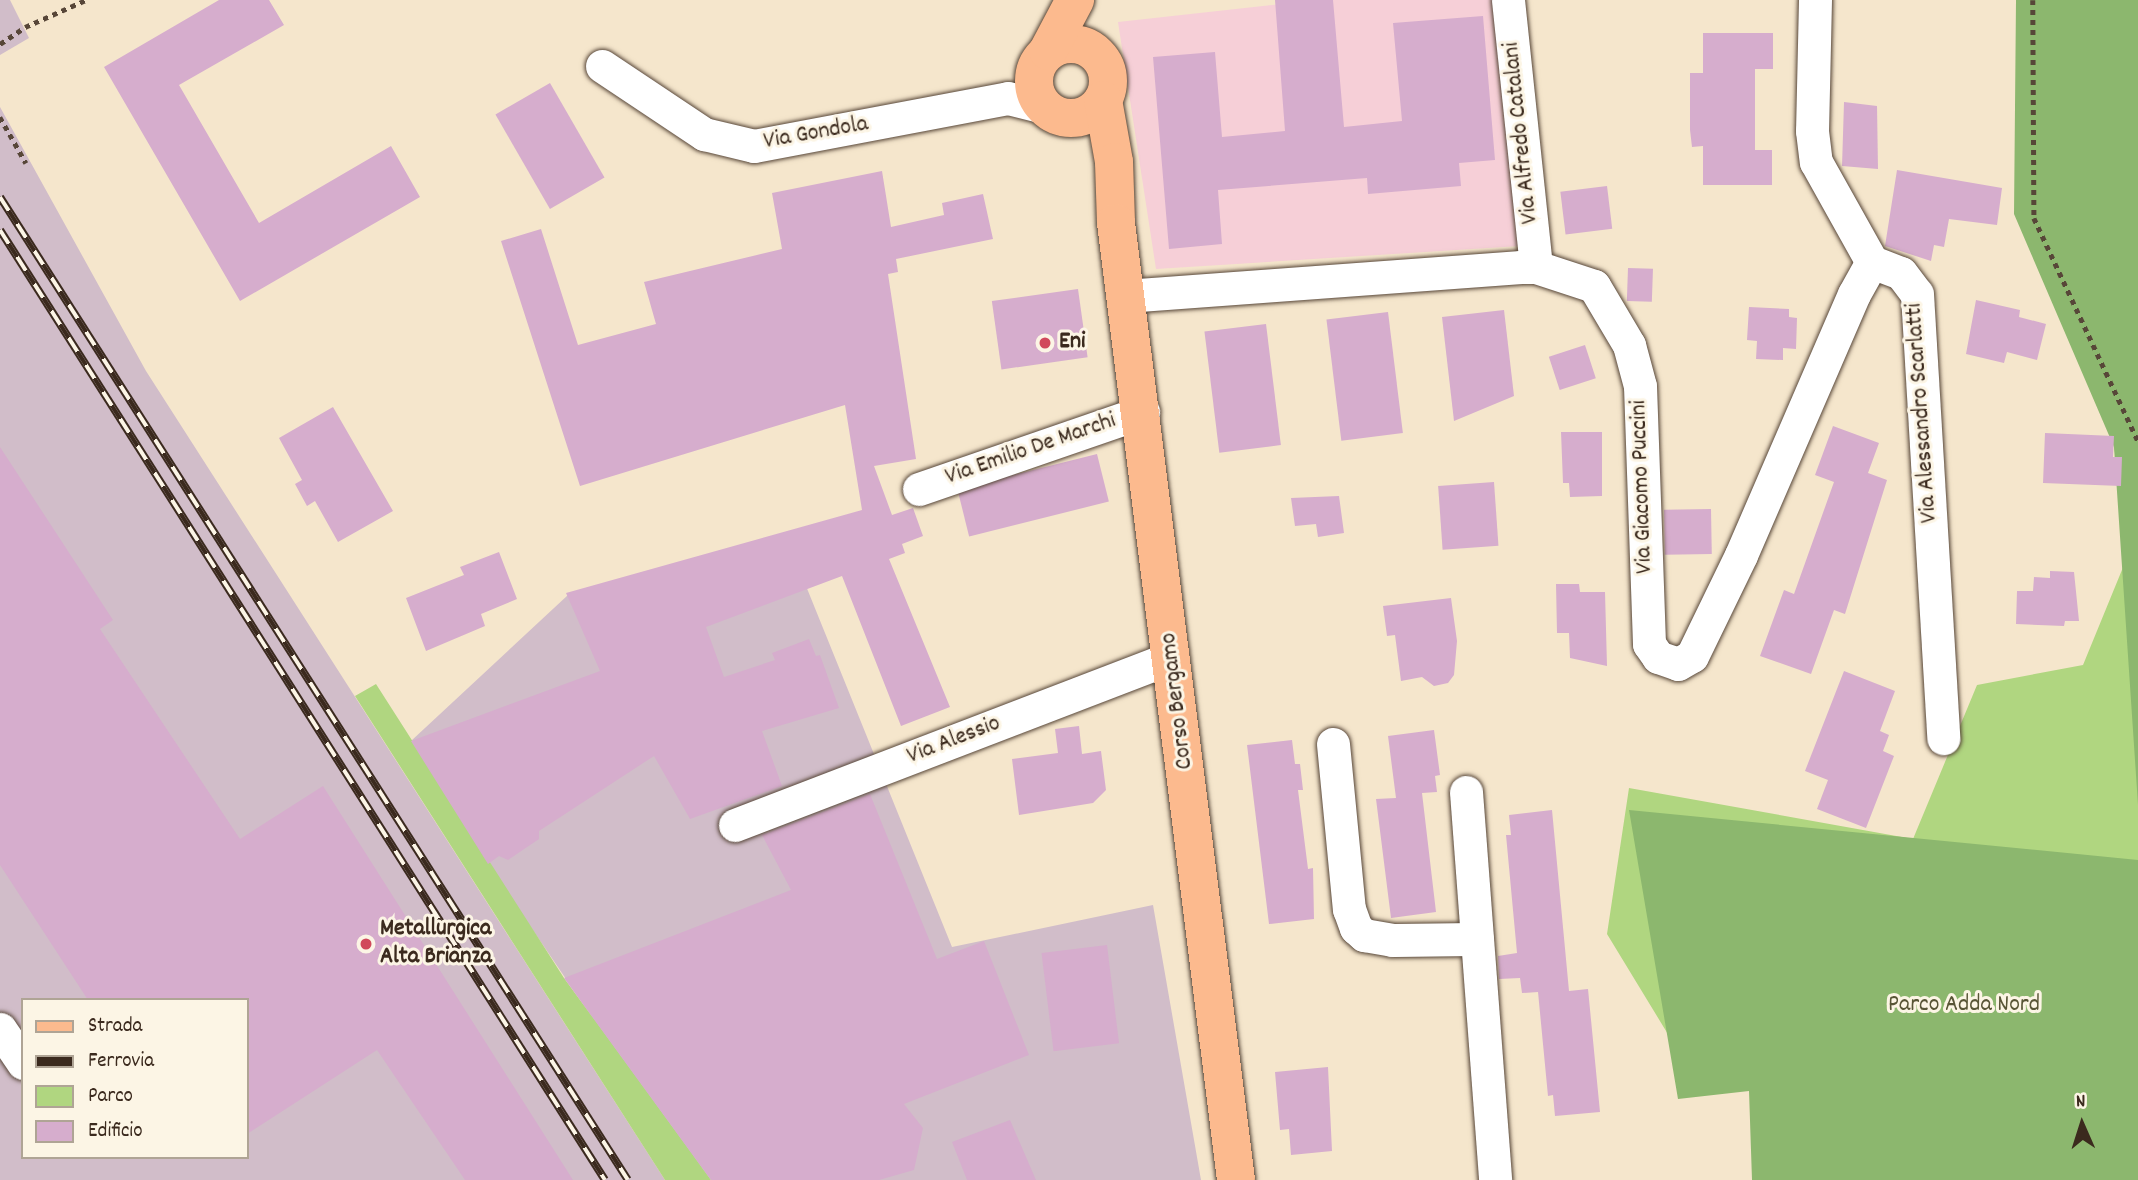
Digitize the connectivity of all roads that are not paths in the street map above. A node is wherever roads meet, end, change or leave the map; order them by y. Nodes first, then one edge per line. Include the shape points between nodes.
1 (1077, 0) edge
2 (1508, 0) edge
3 (1815, 0) edge
4 (1095, 52) junction
5 (601, 66) dead end
6 (1041, 90) junction
7 (1103, 100) junction
8 (1116, 223) junction
9 (1872, 262) junction
10 (1536, 267) junction
11 (1125, 296) junction
12 (1143, 412) junction
13 (919, 489) dead end
14 (1172, 657) junction
15 (1942, 738) dead end
16 (1333, 744) dead end
17 (1466, 792) dead end
18 (735, 825) dead end
19 (1478, 939) junction
20 (0, 1029) edge
21 (21, 1060) edge
22 (1236, 1180) edge
23 (1495, 1180) edge

1 - 4 main road
1 - 6 main road
2 - 10 street, Via Alfredo Catalani
3 - 9 street via 1812,131 1816,162
4 - 6 main road via 1072,44
4 - 7 main road, Corso Bergamo via 1108,75
5 - 6 street, Via Gondola via 704,134 754,146
6 - 7 main road via 1083,116
6 - 8 main road, Corso Bergamo via 1090,145
7 - 8 main road, Corso Bergamo via 1114,162
8 - 11 main road, Corso Bergamo
9 - 10 street, Via Giacomo Puccini via 1735,567 1692,656 1678,664 1658,657 1648,644 1643,421 1629,345 1594,286
9 - 15 street, Via Alessandro Scarlatti via 1902,274 1917,294
10 - 11 street, Via Giacomo Puccini
11 - 12 main road, Corso Bergamo
12 - 13 street, Via Emilio De Marchi
12 - 14 main road, Corso Bergamo
14 - 18 street, Via Alessio
14 - 22 main road, Corso Bergamo
16 - 19 street via 1349,909 1356,928 1392,940
17 - 19 street
19 - 23 street
20 - 21 street

